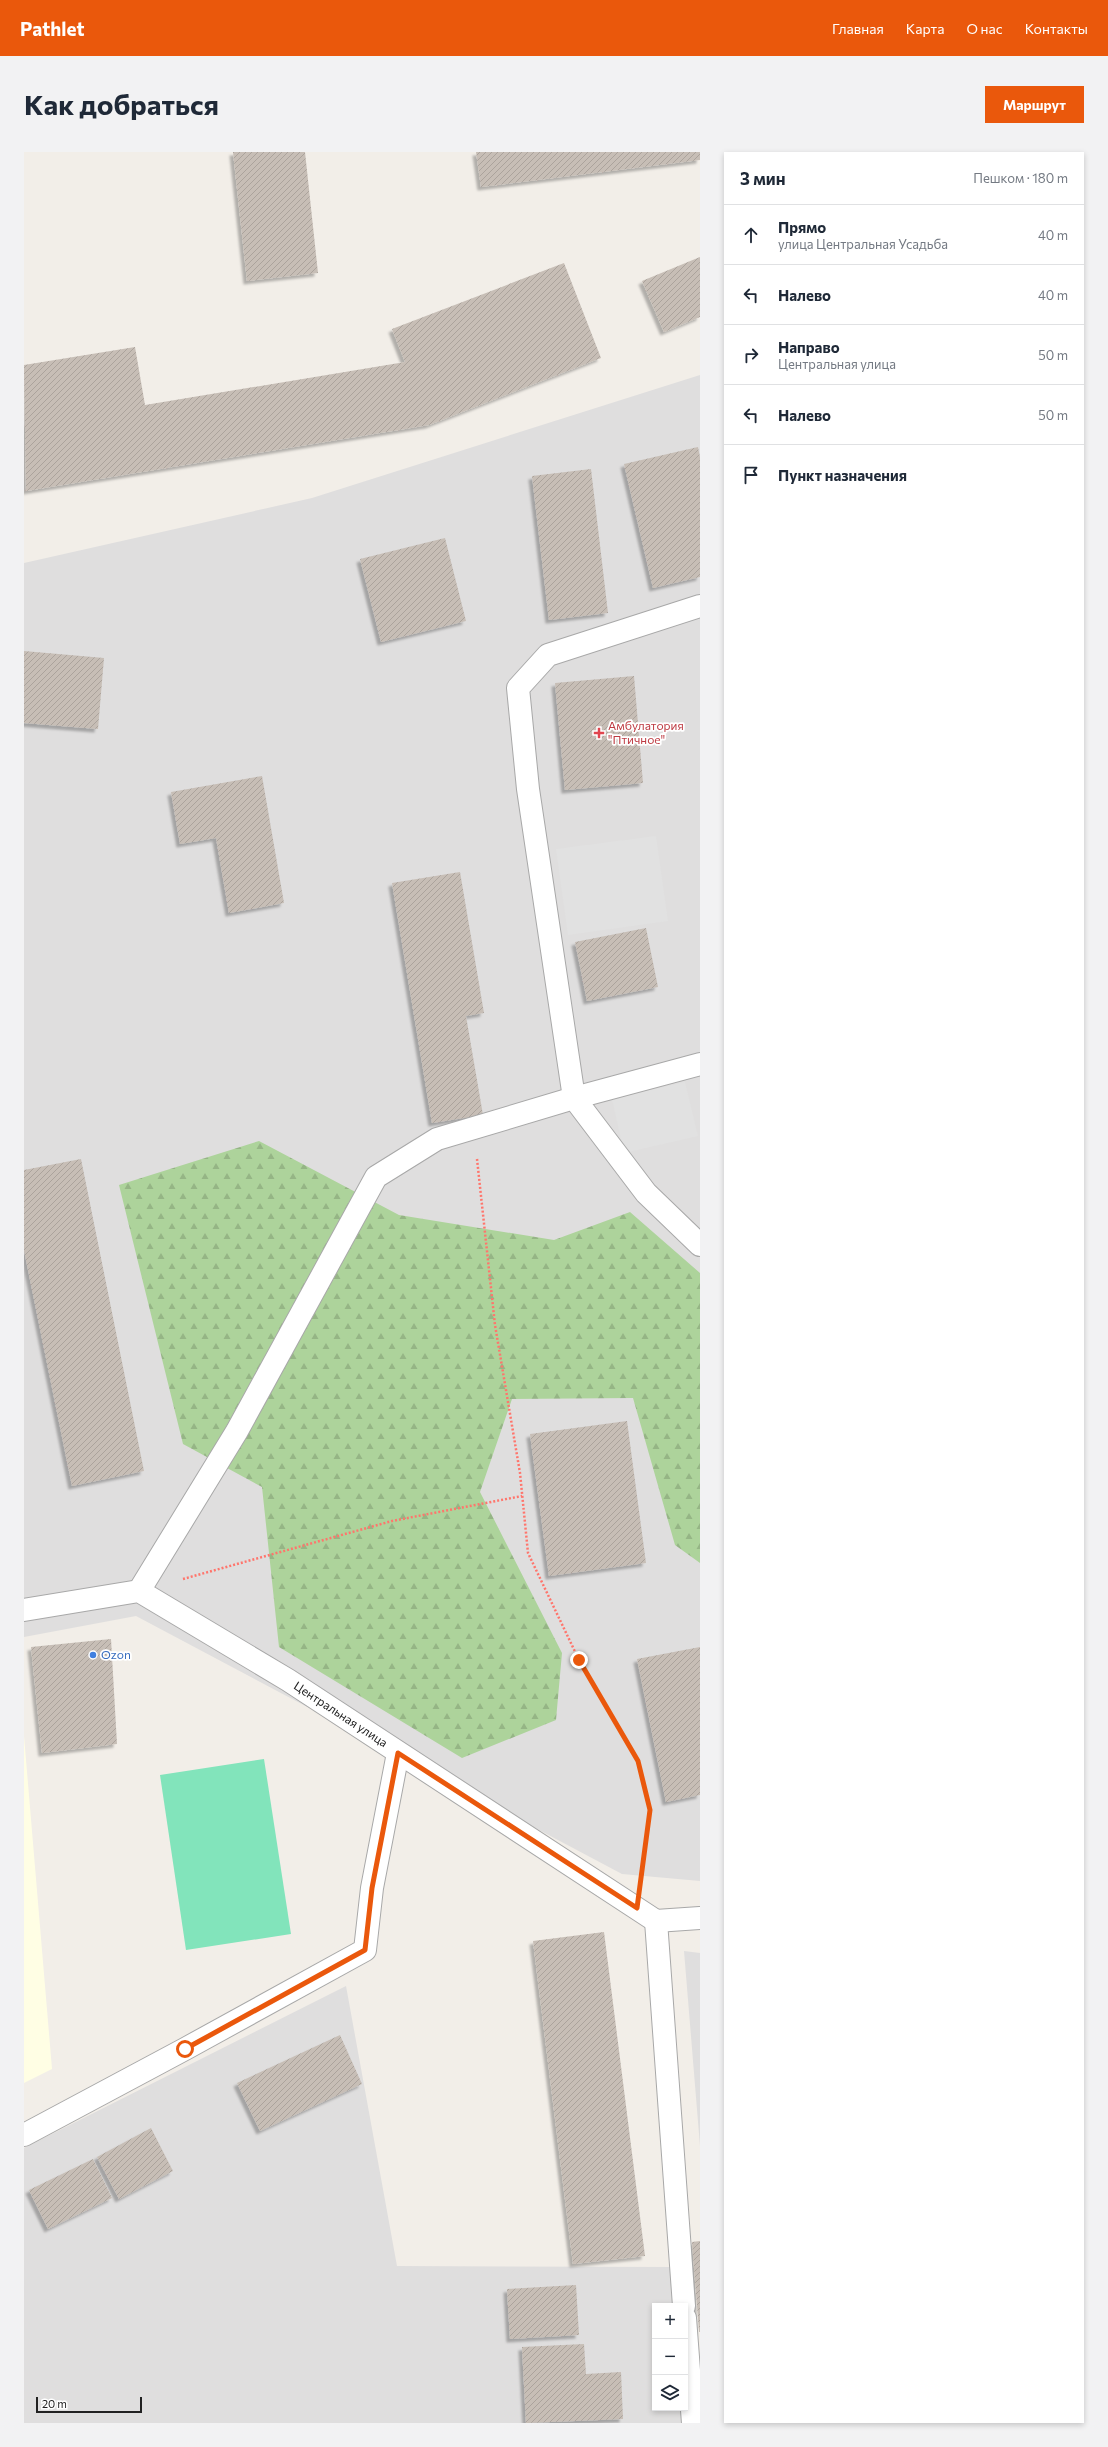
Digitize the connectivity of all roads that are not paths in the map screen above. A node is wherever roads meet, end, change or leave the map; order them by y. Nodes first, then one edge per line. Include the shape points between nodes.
1 (700, 606) edge
2 (700, 1064) edge
3 (574, 1098) junction
4 (700, 1245) edge
5 (139, 1591) junction
6 (24, 1610) edge
7 (398, 1753) junction
8 (700, 1918) edge
9 (656, 1921) junction
10 (24, 2134) edge
11 (684, 2303) edge
12 (687, 2339) edge
13 (693, 2423) edge

1 - 3 street via 548,655 518,688 528,789
2 - 3 street
3 - 4 street via 646,1193
3 - 5 street via 437,1140 376,1177 237,1431
5 - 6 street
5 - 7 street, Центральная улица via 288,1680
7 - 9 street, Центральная улица
7 - 10 street via 372,1888 365,1950
8 - 9 street
9 - 11 street
12 - 13 street

